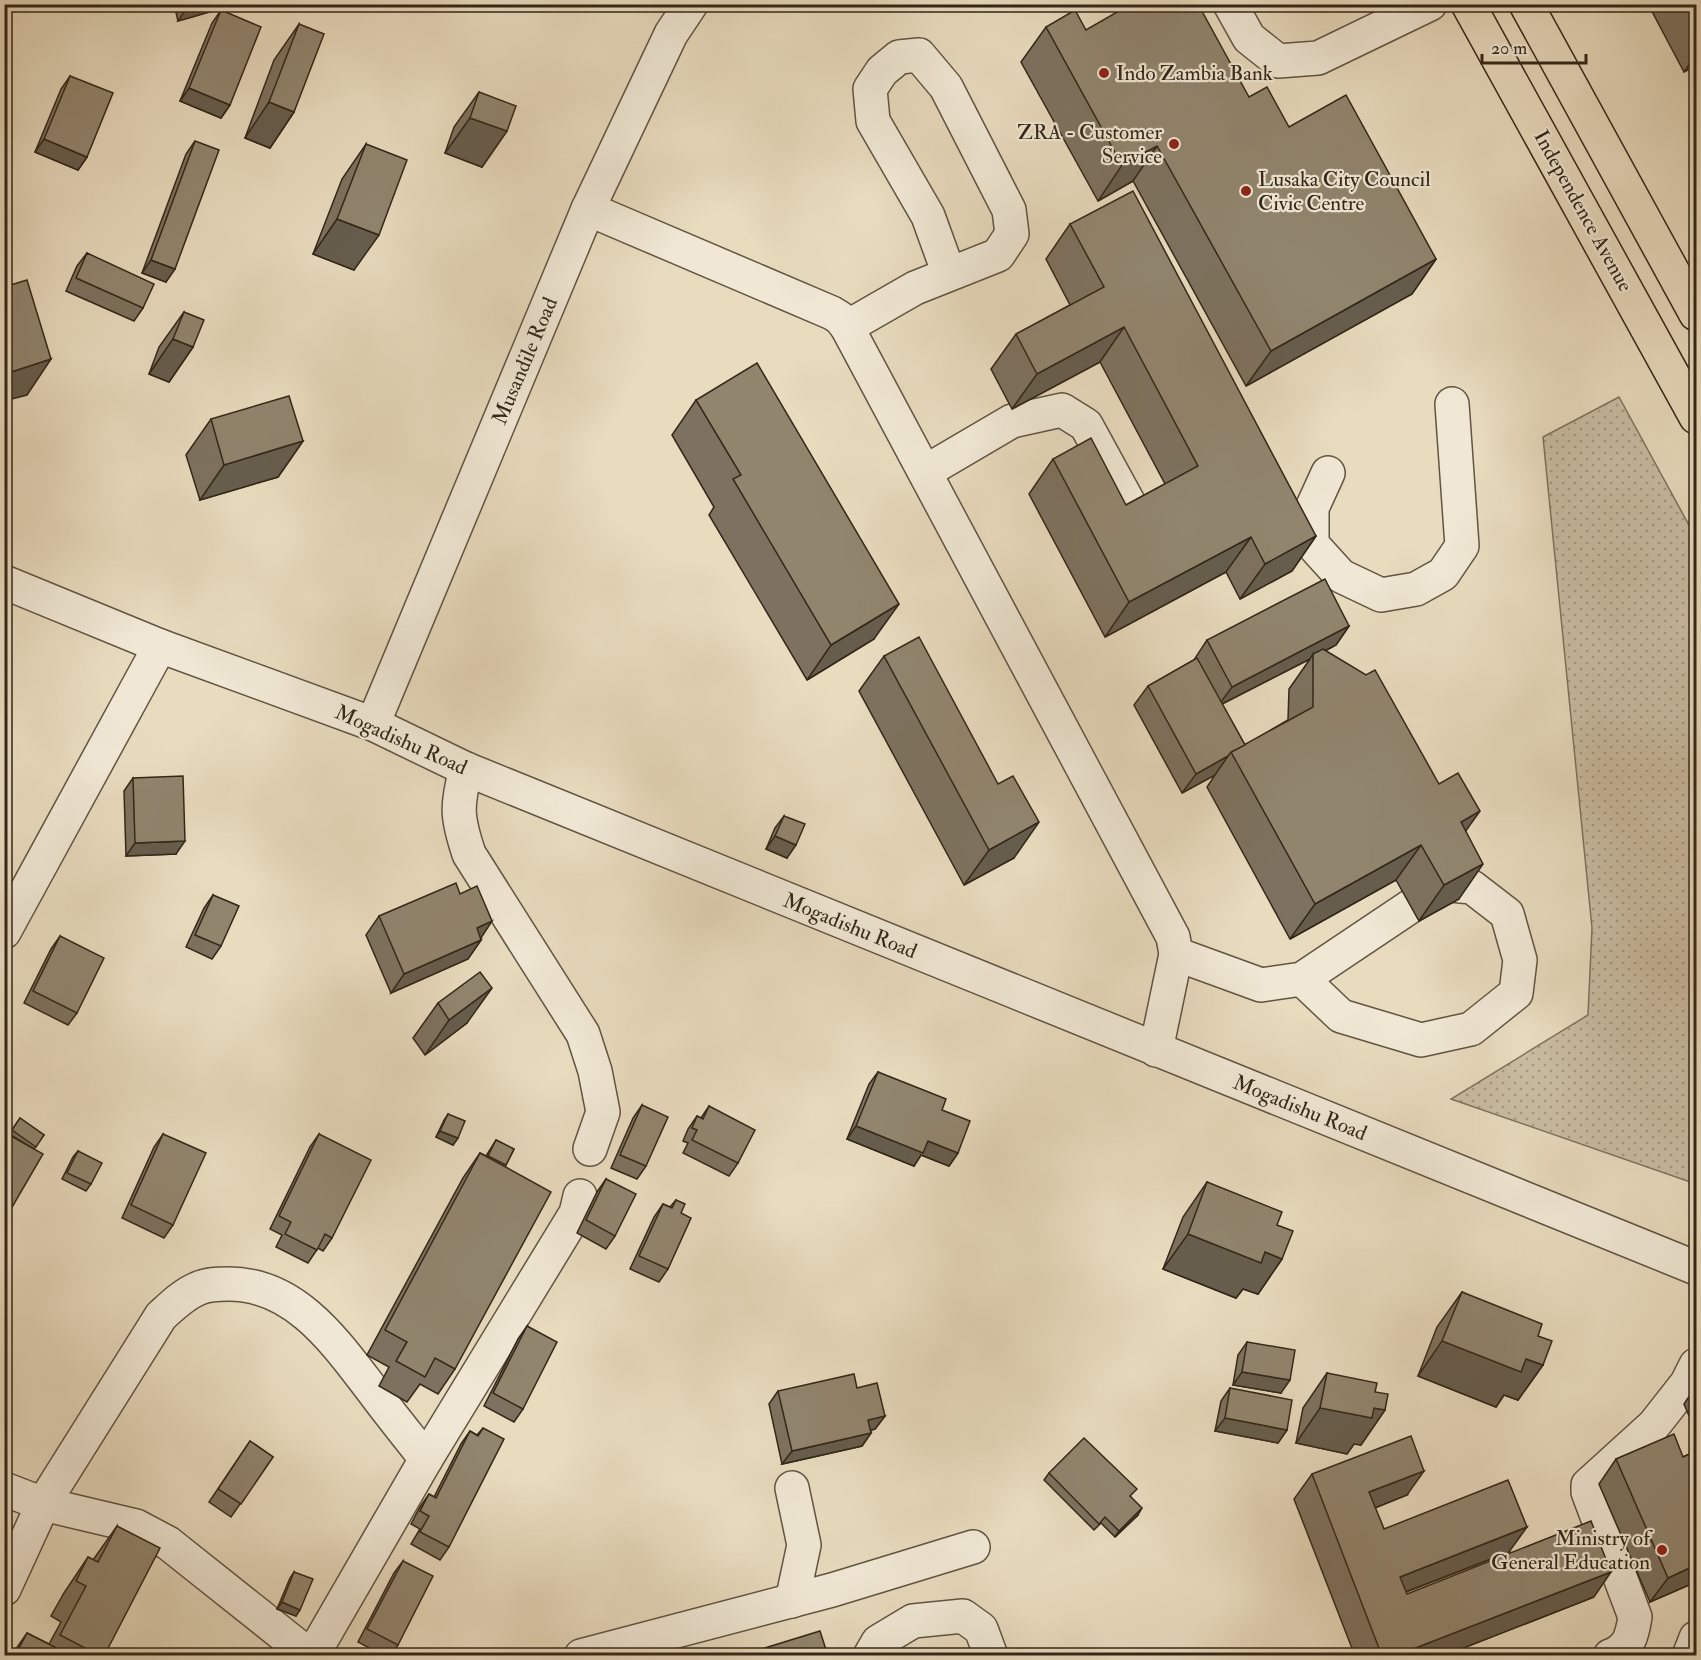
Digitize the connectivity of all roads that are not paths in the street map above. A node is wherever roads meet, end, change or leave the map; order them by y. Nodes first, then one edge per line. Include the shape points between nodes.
1 (691, 4) edge
2 (1230, 4) edge
3 (1430, 4) edge
4 (1468, 4) edge
5 (1526, 4) edge
6 (588, 209) junction
7 (949, 274) junction
8 (1696, 314) edge
9 (847, 327) junction
10 (1452, 404) dead end
11 (1696, 417) edge
12 (925, 472) junction
13 (1328, 473) dead end
14 (1133, 511) edge
15 (4, 582) edge
16 (160, 646) junction
17 (373, 724) junction
18 (466, 769) junction
19 (1451, 885) edge
20 (1411, 906) dead end
21 (4, 932) edge
22 (1176, 954) junction
23 (1302, 979) junction
24 (1156, 1050) junction
25 (590, 1149) dead end
26 (580, 1196) dead end
27 (1696, 1268) edge
28 (1696, 1365) edge
29 (426, 1459) junction
30 (792, 1488) dead end
31 (4, 1489) edge
32 (44, 1504) junction
33 (973, 1547) dead end
34 (4, 1589) edge
35 (792, 1601) junction
36 (1696, 1638) edge
37 (311, 1656) edge
38 (581, 1656) edge
39 (870, 1656) edge
40 (991, 1656) edge
41 (1610, 1656) edge
42 (1689, 1656) edge

1 - 6 street, Musandile Road via 670,34
2 - 3 street via 1249,38 1278,62 1318,58
4 - 11 main road, Independence Avenue
5 - 8 main road
6 - 9 street via 832,313
6 - 17 street, Musandile Road
7 - 7 street via 928,216 873,121 870,89 882,71 899,57 919,56 946,87 1009,210 1012,234 998,255
7 - 9 street via 915,288
9 - 12 street
10 - 13 street via 1462,546 1443,574 1416,589 1381,595 1341,576 1312,544 1312,508
12 - 14 street via 1012,421 1062,410 1086,425
12 - 22 street via 1173,937
15 - 16 street, Mogadishu Road
16 - 17 street, Mogadishu Road
16 - 21 street
17 - 18 street, Mogadishu Road
18 - 24 street, Mogadishu Road
18 - 25 street via 459,796 459,824 469,854 583,1034 603,1112
19 - 23 street via 1472,887 1507,914 1520,960 1516,993 1471,1029 1421,1040 1341,1016
20 - 23 street
22 - 23 street via 1261,986
22 - 24 street
24 - 27 street, Mogadishu Road
26 - 29 street via 576,1213
28 - 41 street via 1654,1425 1588,1485 1635,1617 1632,1637 1622,1652
29 - 32 street via 312,1318 287,1300 261,1289 217,1284 198,1288 161,1316
29 - 37 street
30 - 35 street via 804,1545
31 - 32 street
32 - 34 street
32 - 37 street via 136,1526 168,1543
33 - 35 street
35 - 38 street
36 - 42 street
39 - 40 street via 878,1642 913,1621 963,1616 981,1629

